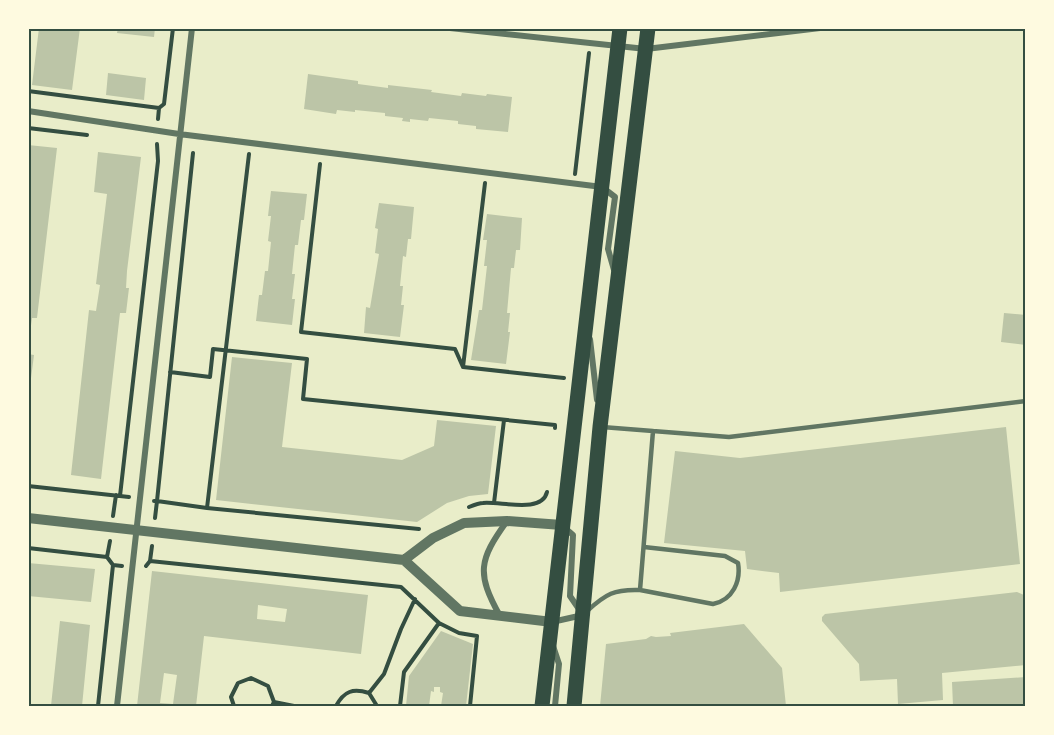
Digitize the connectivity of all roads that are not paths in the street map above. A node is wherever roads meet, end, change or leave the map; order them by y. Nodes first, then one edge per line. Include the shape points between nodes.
1 (192, 28) edge
2 (450, 28) edge
3 (620, 28) edge
4 (640, 28) edge
5 (648, 28) edge
6 (820, 28) edge
7 (617, 47) junction
8 (646, 49) junction
9 (28, 111) edge
10 (179, 134) junction
11 (602, 187) junction
12 (617, 281) junction
13 (588, 314) junction
14 (1026, 401) edge
15 (600, 427) junction
16 (653, 431) junction
17 (28, 518) edge
18 (507, 520) junction
19 (562, 525) junction
20 (136, 530) junction
21 (644, 548) junction
22 (404, 560) junction
23 (640, 590) junction
24 (583, 615) junction
25 (500, 616) junction
26 (551, 629) junction
27 (117, 706) edge
28 (542, 706) edge
29 (555, 706) edge
30 (574, 706) edge

1 - 10 street
2 - 7 street
3 - 7 main road
4 - 8 street
5 - 8 main road
6 - 8 street
7 - 8 street
7 - 11 main road
8 - 12 main road
9 - 10 street
10 - 11 street
10 - 20 street
11 - 12 street via 615,197 608,249
11 - 13 main road
12 - 15 main road
13 - 15 street
13 - 19 main road
14 - 16 lane via 729,437
15 - 16 lane
15 - 24 main road
16 - 21 lane
17 - 20 street
18 - 19 street
18 - 22 street via 464,523 433,538
18 - 25 street via 483,566 487,593
19 - 24 street via 573,535 570,596
19 - 26 main road
20 - 22 street
20 - 27 street
21 - 23 lane
21 - 23 lane via 725,556 738,563 740,573 737,585 720,603
22 - 25 street via 460,611
23 - 24 lane via 621,589 603,596
24 - 26 street
24 - 30 main road
25 - 26 street
26 - 28 main road
26 - 29 street via 559,664

